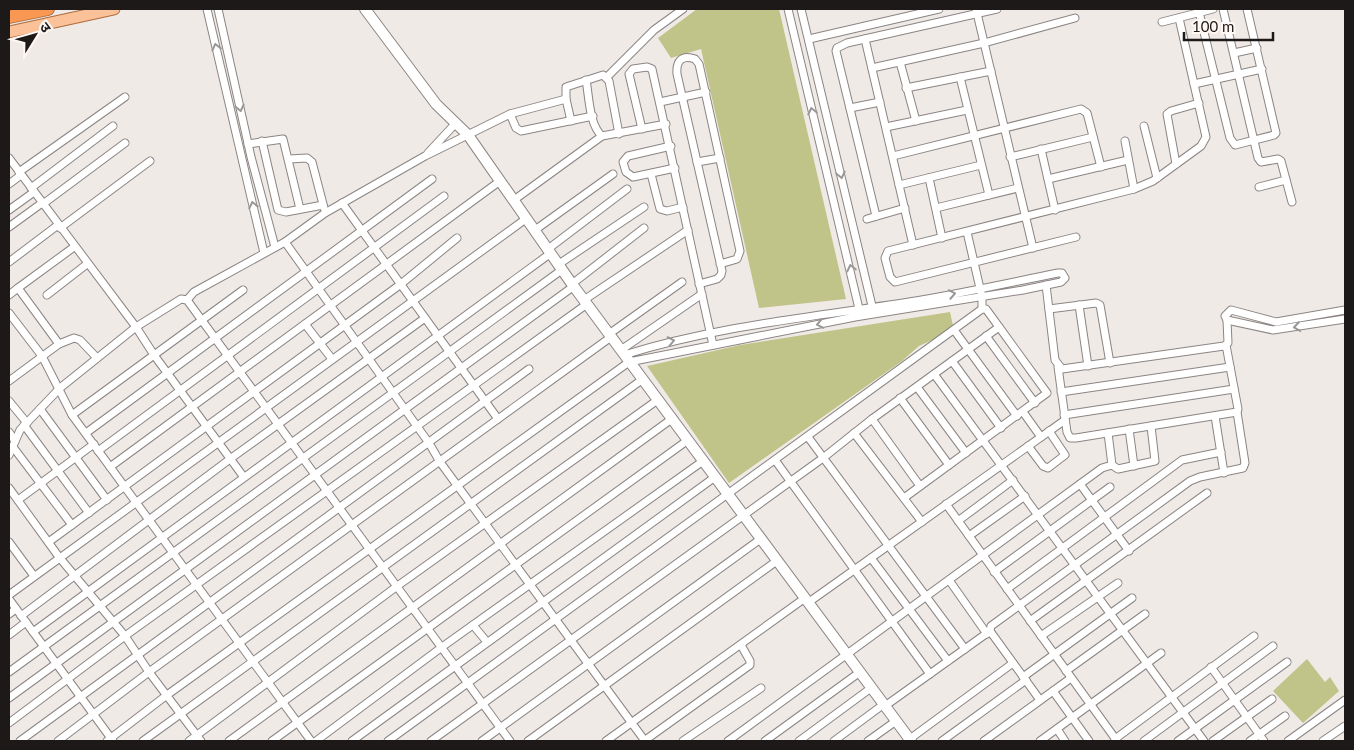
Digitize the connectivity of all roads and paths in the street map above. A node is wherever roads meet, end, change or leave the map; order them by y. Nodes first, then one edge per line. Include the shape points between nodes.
1 (48, 9) edge
2 (114, 9) edge
3 (207, 9) edge
4 (218, 9) edge
5 (365, 9) edge
6 (683, 9) edge
7 (788, 9) edge
8 (802, 9) edge
9 (939, 9) edge
10 (997, 9) edge
11 (1213, 9) edge
12 (1223, 9) edge
13 (1248, 9) edge
14 (976, 11) edge
15 (1199, 12) junction
16 (9, 17) edge
17 (1075, 18) dead end
18 (1179, 18) junction
19 (1162, 22) dead end
20 (9, 32) edge
21 (809, 39) junction
22 (865, 39) junction
23 (984, 43) junction
24 (1257, 48) junction
25 (1234, 53) junction
26 (900, 62) junction
27 (872, 68) junction
28 (1262, 69) junction
29 (991, 71) junction
30 (1239, 74) junction
31 (607, 77) junction
32 (960, 77) junction
33 (1216, 79) junction
34 (586, 80) junction
35 (1194, 84) junction
36 (906, 88) junction
37 (706, 92) junction
38 (682, 96) junction
39 (125, 97) dead end
40 (566, 99) junction
41 (660, 102) junction
42 (880, 102) junction
43 (1198, 103) junction
44 (850, 108) junction
45 (967, 110) junction
46 (510, 114) junction
47 (593, 116) junction
48 (571, 121) junction
49 (916, 121) junction
50 (455, 124) junction
51 (666, 124) junction
52 (113, 126) dead end
53 (1144, 126) dead end
54 (886, 128) junction
55 (1004, 129) junction
56 (642, 130) junction
57 (619, 134) junction
58 (468, 136) junction
59 (602, 136) junction
60 (973, 136) junction
61 (1093, 136) junction
62 (1254, 140) junction
63 (262, 141) junction
64 (1125, 141) dead end
65 (125, 143) dead end
66 (248, 144) junction
67 (671, 146) junction
68 (1041, 149) junction
69 (425, 156) junction
70 (893, 156) junction
71 (1010, 157) junction
72 (9, 158) edge
73 (720, 158) junction
74 (289, 159) junction
75 (1128, 160) junction
76 (150, 161) dead end
77 (697, 162) junction
78 (1176, 164) junction
79 (981, 165) junction
80 (1101, 167) junction
81 (675, 168) junction
82 (20, 174) junction
83 (613, 174) dead end
84 (652, 174) junction
85 (929, 178) junction
86 (1157, 178) junction
87 (432, 179) dead end
88 (1048, 179) junction
89 (1286, 180) junction
90 (500, 181) junction
91 (9, 184) edge
92 (899, 185) junction
93 (1260, 187) dead end
94 (1018, 188) junction
95 (627, 189) dead end
96 (1134, 189) junction
97 (32, 190) junction
98 (989, 195) junction
99 (444, 196) dead end
100 (514, 200) junction
101 (1292, 202) dead end
102 (42, 203) junction
103 (342, 203) junction
104 (323, 205) junction
105 (644, 207) dead end
106 (683, 207) junction
107 (905, 208) junction
108 (936, 208) junction
109 (300, 209) junction
110 (9, 210) edge
111 (1055, 210) junction
112 (325, 213) junction
113 (876, 216) junction
114 (527, 218) junction
115 (1025, 218) junction
116 (867, 219) dead end
117 (59, 226) junction
118 (9, 227) edge
119 (644, 228) dead end
120 (535, 230) junction
121 (688, 230) junction
122 (362, 231) junction
123 (967, 232) junction
124 (1076, 237) dead end
125 (457, 238) dead end
126 (942, 238) junction
127 (285, 242) junction
128 (913, 245) junction
129 (275, 246) junction
130 (74, 247) junction
131 (374, 248) junction
132 (1033, 248) junction
133 (550, 251) junction
134 (264, 253) junction
135 (9, 262) edge
136 (974, 262) junction
137 (87, 264) junction
138 (720, 264) junction
139 (387, 265) junction
140 (561, 266) junction
141 (305, 272) junction
142 (682, 282) dead end
143 (401, 284) junction
144 (700, 284) junction
145 (573, 285) junction
146 (1046, 285) junction
147 (18, 288) junction
148 (981, 288) junction
149 (317, 289) junction
150 (244, 290) dead end
151 (702, 294) junction
152 (9, 295) edge
153 (47, 295) dead end
154 (982, 297) junction
155 (187, 300) junction
156 (411, 302) junction
157 (585, 302) junction
158 (1079, 305) junction
159 (330, 306) junction
160 (982, 309) junction
161 (1049, 309) junction
162 (1345, 310) edge
163 (873, 311) junction
164 (9, 313) edge
165 (860, 313) junction
166 (425, 318) junction
167 (1345, 319) edge
168 (202, 320) junction
169 (1228, 320) junction
170 (306, 324) junction
171 (344, 326) junction
172 (136, 327) junction
173 (999, 327) junction
174 (954, 330) junction
175 (710, 333) junction
176 (437, 335) junction
177 (610, 335) junction
178 (986, 336) junction
179 (216, 338) junction
180 (356, 342) junction
181 (320, 343) junction
182 (59, 344) junction
183 (713, 345) junction
184 (1226, 345) junction
185 (968, 349) junction
186 (449, 351) junction
187 (154, 355) junction
188 (228, 355) junction
189 (42, 356) junction
190 (625, 356) junction
191 (97, 358) junction
192 (332, 359) junction
193 (368, 360) junction
194 (952, 361) junction
195 (1110, 363) junction
196 (1088, 366) junction
197 (461, 367) junction
198 (1058, 367) junction
199 (1230, 367) junction
200 (528, 369) dead end
201 (241, 372) junction
202 (167, 374) junction
203 (934, 374) junction
204 (380, 376) junction
205 (643, 379) junction
206 (9, 381) edge
207 (473, 384) junction
208 (917, 387) junction
209 (60, 388) junction
210 (1234, 389) junction
211 (180, 390) junction
212 (254, 390) junction
213 (392, 392) junction
214 (1061, 392) junction
215 (900, 398) junction
216 (659, 399) junction
217 (9, 401) edge
218 (485, 402) junction
219 (1035, 403) junction
220 (192, 407) junction
221 (265, 408) junction
222 (40, 409) junction
223 (404, 409) junction
224 (1237, 412) junction
225 (72, 414) junction
226 (1020, 414) junction
227 (1215, 416) junction
228 (1064, 417) junction
229 (673, 418) junction
230 (498, 419) junction
231 (872, 419) junction
232 (25, 424) junction
233 (278, 424) junction
234 (206, 426) junction
235 (417, 426) junction
236 (1152, 426) junction
237 (1001, 428) junction
238 (1129, 429) junction
239 (1049, 431) junction
240 (9, 432) edge
241 (1108, 432) junction
242 (86, 433) junction
243 (854, 433) junction
244 (808, 437) junction
245 (1041, 437) junction
246 (688, 440) junction
247 (983, 440) junction
248 (218, 442) junction
249 (291, 442) junction
250 (429, 443) junction
251 (14, 444) junction
252 (1028, 446) junction
253 (96, 448) junction
254 (1221, 452) junction
255 (966, 453) junction
256 (9, 456) edge
257 (75, 458) junction
258 (302, 458) junction
259 (823, 458) junction
260 (230, 459) junction
261 (775, 460) junction
262 (703, 461) junction
263 (440, 462) junction
264 (949, 465) junction
265 (1002, 465) junction
266 (1112, 465) junction
267 (1134, 466) junction
268 (110, 467) junction
269 (58, 471) junction
270 (1224, 473) junction
271 (314, 474) junction
272 (243, 476) junction
273 (715, 477) junction
274 (1013, 480) junction
275 (790, 481) junction
276 (40, 484) junction
277 (1080, 484) junction
278 (124, 486) junction
279 (458, 486) junction
280 (920, 486) junction
281 (9, 488) edge
282 (1110, 488) dead end
283 (326, 491) junction
284 (728, 493) junction
285 (1207, 493) dead end
286 (1025, 496) junction
287 (904, 498) junction
288 (18, 500) junction
289 (107, 500) junction
290 (1092, 501) junction
291 (135, 503) junction
292 (470, 503) junction
293 (946, 504) junction
294 (339, 509) junction
295 (89, 513) junction
296 (744, 514) junction
297 (1038, 515) junction
298 (1104, 517) junction
299 (148, 519) junction
300 (958, 521) junction
301 (922, 522) junction
302 (486, 523) junction
303 (72, 525) junction
304 (352, 526) junction
305 (1051, 532) junction
306 (1116, 534) junction
307 (161, 536) junction
308 (969, 536) junction
309 (762, 538) junction
310 (50, 541) junction
311 (9, 542) edge
312 (502, 543) junction
313 (888, 546) junction
314 (1062, 548) junction
315 (370, 550) junction
316 (1129, 551) junction
317 (173, 552) junction
318 (983, 555) junction
319 (59, 557) junction
320 (871, 558) junction
321 (778, 560) junction
322 (516, 563) junction
323 (1075, 564) junction
324 (382, 566) junction
325 (856, 569) junction
326 (186, 570) junction
327 (994, 572) junction
328 (75, 574) junction
329 (34, 576) junction
330 (949, 580) junction
331 (1087, 581) junction
332 (531, 583) junction
333 (1118, 584) dead end
334 (197, 586) junction
335 (396, 587) junction
336 (1007, 589) junction
337 (87, 591) junction
338 (9, 595) edge
339 (1098, 597) junction
340 (925, 598) junction
341 (1132, 598) dead end
342 (9, 599) edge
343 (807, 600) junction
344 (544, 601) junction
345 (210, 603) junction
346 (101, 605) junction
347 (1018, 605) junction
348 (412, 607) junction
349 (910, 609) junction
350 (18, 612) junction
351 (1110, 613) junction
352 (9, 614) edge
353 (1145, 614) dead end
354 (556, 619) junction
355 (223, 620) junction
356 (893, 621) junction
357 (26, 622) junction
358 (1030, 622) junction
359 (115, 623) junction
360 (474, 625) junction
361 (427, 628) junction
362 (1122, 630) junction
363 (33, 632) junction
364 (988, 632) junction
365 (9, 635) edge
366 (125, 636) junction
367 (1041, 636) junction
368 (1254, 636) dead end
369 (571, 639) junction
370 (487, 642) junction
371 (240, 644) junction
372 (741, 645) junction
373 (43, 646) junction
374 (1273, 646) dead end
375 (442, 647) junction
376 (965, 649) junction
377 (1160, 652) dead end
378 (138, 654) junction
379 (1054, 654) junction
380 (847, 655) junction
381 (948, 661) junction
382 (253, 662) junction
383 (1287, 662) dead end
384 (589, 663) junction
385 (1013, 663) junction
386 (1146, 663) junction
387 (56, 664) junction
388 (455, 665) junction
389 (1211, 668) junction
390 (1066, 671) junction
391 (9, 672) edge
392 (149, 672) junction
393 (860, 672) junction
394 (930, 674) junction
395 (1025, 678) junction
396 (1071, 678) junction
397 (69, 680) junction
398 (268, 681) junction
399 (467, 681) junction
400 (1223, 683) junction
401 (605, 686) junction
402 (761, 688) dead end
403 (871, 688) junction
404 (1053, 691) junction
405 (167, 695) junction
406 (82, 697) junction
407 (1171, 697) junction
408 (9, 698) edge
409 (1272, 699) dead end
410 (1040, 700) junction
411 (1235, 700) junction
412 (1345, 700) edge
413 (282, 702) junction
414 (483, 703) junction
415 (884, 705) junction
416 (1090, 705) junction
417 (1183, 713) junction
418 (95, 714) junction
419 (180, 714) junction
420 (1285, 716) dead end
421 (1247, 717) junction
422 (1072, 718) junction
423 (896, 721) junction
424 (9, 723) edge
425 (297, 723) junction
426 (632, 723) junction
427 (1345, 726) edge
428 (500, 728) junction
429 (1057, 729) junction
430 (1195, 729) junction
431 (199, 738) edge
432 (1262, 738) edge
433 (110, 740) edge
434 (909, 740) edge
435 (1116, 740) edge
436 (20, 741) edge
437 (58, 741) edge
438 (143, 741) edge
439 (189, 741) edge
440 (229, 741) edge
441 (272, 741) edge
442 (312, 741) edge
443 (316, 741) edge
444 (352, 741) edge
445 (388, 741) edge
446 (431, 741) edge
447 (482, 741) edge
448 (510, 741) edge
449 (528, 741) edge
450 (606, 741) edge
451 (644, 741) edge
452 (683, 741) edge
453 (728, 741) edge
454 (765, 741) edge
455 (799, 741) edge
456 (834, 741) edge
457 (868, 741) edge
458 (942, 741) edge
459 (984, 741) edge
460 (1040, 741) edge
461 (1066, 741) edge
462 (1090, 741) edge
463 (1144, 741) edge
464 (1178, 741) edge
465 (1204, 741) edge
466 (1213, 741) edge
467 (1250, 741) edge
468 (1288, 741) edge
469 (1324, 741) edge

1 - 16 highway
2 - 20 main road
134 -> 3 street
4 -> 66 street
5 - 50 street via 436,104
6 - 31 street via 654,30
165 -> 7 street
8 - 21 street
9 - 21 street
10 - 14 street
11 - 15 street
12 - 25 street
13 - 24 street
14 - 22 street
14 - 23 street
15 - 18 street
15 - 33 street
17 - 23 street
18 - 19 street
18 - 35 street
21 -> 163 street
22 - 27 street
22 - 44 street via 842,45 836,51
23 - 26 street
23 - 29 street
24 - 25 street
24 - 28 street
25 - 30 street
26 - 27 street
26 - 36 street
27 - 42 street
28 - 30 street
28 - 62 street via 1276,132
29 - 32 street
29 - 55 street
30 - 33 street
30 - 62 street
31 - 34 street via 603,75
31 - 57 street
32 - 36 street
32 - 45 street
33 - 35 street
33 - 62 street via 1231,142 1234,145
34 - 40 street via 566,87
34 - 47 street
35 - 43 street
36 - 49 street
37 - 38 street
37 - 38 street via 699,64 695,59 684,58 676,65
37 - 73 street
38 - 41 street
38 - 77 street
39 - 82 street
40 - 46 street
40 - 48 street
41 - 51 street
41 - 56 street via 650,68 631,71 629,79
42 - 44 street
42 - 54 street
43 - 78 street via 1205,141
43 - 78 street via 1167,114
44 - 113 street
45 - 49 street
45 - 60 street
46 - 48 street via 516,128 521,131
46 - 58 street
47 - 48 street
47 - 59 street
49 - 54 street
50 - 58 street
50 - 69 street
51 - 56 street
51 - 67 street
52 - 97 street
53 - 86 street
54 - 70 street
55 - 60 street
55 - 61 street via 1081,109 1086,114
55 - 71 street
56 - 57 street
57 - 59 street
58 - 69 street
58 - 90 street
59 - 100 street
60 - 70 street
60 - 79 street
61 - 68 street
61 - 80 street
62 - 89 street via 1261,162 1282,161
63 - 66 street
63 - 74 street via 283,138
63 - 109 street via 278,210
64 - 75 street
65 - 102 street
66 - 129 street
67 - 81 street
67 - 84 street via 623,160 630,176
68 - 71 street
68 - 88 street
69 - 103 street
70 - 92 street
71 - 94 street
72 - 82 street
73 - 77 street
73 - 138 street via 740,255 737,260
74 - 104 street via 310,159
74 - 109 street
75 - 80 street
75 - 96 street
76 - 117 street
77 - 138 street
78 - 86 street
79 - 85 street
79 - 98 street
80 - 88 street
81 - 84 street
81 - 106 street
82 - 91 street
82 - 97 street
83 - 120 street
84 - 106 street via 660,209 667,211
85 - 92 street
85 - 108 street
86 - 96 street
87 - 122 street
88 - 111 street
89 - 93 street
89 - 101 street
90 - 100 street
90 - 139 street
92 - 107 street
94 - 98 street
94 - 115 street
95 - 133 street
96 - 111 street
97 - 102 street
97 - 110 street
98 - 108 street
99 - 131 street
100 - 114 street
102 - 117 street
102 - 118 street
103 - 112 street
103 - 122 street
104 - 109 street
104 - 112 street
105 - 140 street
106 - 121 street
107 - 113 street
107 - 128 street
108 - 126 street
111 - 115 street
112 - 127 street
113 - 116 street
114 - 120 street
114 - 156 street
115 - 123 street
115 - 132 street
117 - 130 street
117 - 135 street
119 - 145 street
120 - 133 street
121 - 144 street
121 - 157 street
122 - 131 street
122 - 141 street
123 - 126 street
123 - 136 street
124 - 132 street
125 - 143 street
126 - 128 street
127 - 129 street
127 - 141 street
128 - 136 street via 886,253 893,282
129 - 134 street
130 - 137 street
130 - 147 street
131 - 139 street
131 - 149 street
132 - 136 street
133 - 140 street
133 - 176 street
134 - 155 street via 194,292
136 - 148 street
137 - 153 street
137 - 172 street
138 - 144 street via 720,277
139 - 143 street
139 - 159 street
140 - 145 street
140 - 186 street
141 - 149 street
141 - 179 street
142 - 177 street
143 - 156 street
143 - 171 street
144 - 151 street
145 - 157 street
145 - 197 street
146 - 148 street via 1063,281 1064,275
146 - 154 street
146 - 161 street
147 - 152 street
147 - 182 street
148 - 154 street
163 -> 148 street
149 - 159 street
149 - 188 street
150 - 168 street
151 - 175 street
151 - 190 street
154 - 160 street
154 - 163 street
155 - 168 street
155 - 172 street via 182,299
156 - 166 street
156 - 180 street
157 - 177 street
157 - 207 street
158 - 161 street
158 - 195 street via 1096,303 1102,307
158 - 196 street
159 - 170 street
159 - 171 street
160 - 173 street via 986,309
160 - 174 street
161 - 198 street
162 - 169 street via 1276,322 1229,310
163 - 165 street
164 - 189 street
165 - 175 street
165 -> 183 street
166 - 176 street
166 - 193 street
167 -> 169 street via 1273,330
168 - 179 street
168 - 187 street
169 - 184 street
170 - 181 street
170 - 201 street
171 - 180 street
171 - 181 street
172 - 187 street
172 - 191 street
173 - 178 street
173 - 219 street via 1047,391
174 - 185 street
174 - 244 street
175 - 183 street
190 -> 175 street via 665,342
176 - 186 street
176 - 204 street
177 - 190 street
177 - 230 street
178 - 185 street
178 - 219 street
179 - 188 street
179 - 202 street
180 - 192 street
180 - 193 street
181 - 192 street
181 - 212 street
182 - 189 street
182 - 191 street via 74,338 80,340
183 - 190 street
184 - 195 street
184 - 199 street
185 - 194 street
185 - 226 street
186 - 197 street
186 - 213 street
187 - 202 street
187 - 225 street
188 - 201 street
188 - 211 street
189 - 206 street
189 - 209 street
190 - 205 street
190 - 279 street
191 - 209 street
192 - 221 street
193 - 204 street
193 - 233 street
194 - 203 street
194 - 237 street
195 - 196 street
196 - 198 street via 1065,370
197 - 207 street
197 - 223 street
198 - 214 street
199 - 210 street
199 - 214 street
200 - 218 street
201 - 212 street
201 - 220 street
202 - 211 street
202 - 242 street
203 - 208 street
203 - 247 street
204 - 213 street
204 - 249 street
205 - 216 street
205 - 292 street
207 - 218 street
207 - 235 street
208 - 215 street
208 - 255 street
209 - 222 street
209 - 225 street
210 - 224 street
210 - 228 street
211 - 220 street
211 - 253 street
212 - 221 street
212 - 234 street
213 - 223 street
213 - 258 street
214 - 228 street
215 - 231 street
215 - 264 street
216 - 229 street
216 - 302 street
217 - 232 street
218 - 230 street
218 - 250 street
219 - 226 street
220 - 234 street
220 - 268 street
221 - 233 street
221 - 248 street
222 - 232 street
222 - 257 street
223 - 235 street
223 - 271 street
224 - 227 street
224 - 270 street via 1245,466
225 - 242 street
226 - 237 street
226 - 245 street
227 - 236 street
227 - 254 street
228 - 239 street
228 - 241 street via 1070,438
229 - 246 street
229 - 312 street
230 - 263 street
231 - 243 street
231 - 280 street
232 - 251 street
232 - 269 street
233 - 249 street
233 - 260 street
234 - 248 street
234 - 278 street
235 - 250 street
235 - 283 street
236 - 238 street
236 - 267 street via 1155,461
237 - 247 street
238 - 241 street
238 - 267 street
239 - 245 street
239 - 252 street via 1065,455 1050,466 1043,466
240 - 251 street
241 - 266 street
242 - 253 street
243 - 259 street
243 - 287 street
244 - 259 street
244 - 261 street
245 - 252 street
246 - 262 street
246 - 322 street
247 - 255 street
247 - 265 street
248 - 260 street
248 - 291 street
249 - 258 street
249 - 272 street
250 - 263 street
250 - 294 street
251 - 256 street
251 - 276 street
252 - 265 street
253 - 257 street
253 - 268 street
254 - 270 street
254 - 298 street via 1182,460
255 - 264 street
257 - 269 street
257 - 289 street
258 - 271 street
258 - 317 street
259 - 275 street
259 - 313 street
260 - 272 street
260 - 299 street
261 - 275 street
261 - 284 street
262 - 273 street
262 - 332 street
263 - 279 street
263 - 304 street
264 - 280 street
265 - 274 street
265 - 293 street
266 - 267 street via 1118,469
266 - 277 street via 1102,468
268 - 278 street
269 - 276 street
269 - 295 street
270 - 306 street via 1194,478
271 - 283 street
271 - 326 street
272 - 307 street
273 - 284 street
273 - 344 street
274 - 286 street
274 - 300 street
275 - 296 street
275 - 325 street
276 - 288 street
276 - 303 street
277 - 290 street
277 - 297 street
278 - 289 street
278 - 291 street
279 - 292 street
279 - 315 street
280 - 287 street
281 - 288 street
282 - 290 street
283 - 294 street
283 - 334 street
284 - 296 street
284 - 354 street
285 - 316 street
286 - 297 street
286 - 308 street
287 - 301 street
288 - 310 street
289 - 295 street
290 - 298 street
290 - 305 street
291 - 299 street
291 - 319 street
292 - 302 street
292 - 324 street
293 - 300 street
293 - 301 street
294 - 304 street
294 - 345 street
295 - 303 street
296 - 309 street
296 - 369 street
297 - 305 street
297 - 318 street
298 - 306 street
298 - 314 street
299 - 307 street
299 - 328 street
300 - 308 street
301 - 313 street
302 - 312 street
302 - 335 street
303 - 310 street
304 - 315 street
304 - 355 street
305 - 314 street
305 - 327 street
306 - 316 street
306 - 323 street
307 - 317 street
307 - 337 street
308 - 318 street
309 - 321 street
309 - 384 street
310 - 319 street
311 - 329 street
312 - 322 street
312 - 348 street
313 - 320 street
313 - 340 street
314 - 323 street
314 - 336 street
315 - 324 street
315 - 371 street
316 - 331 street
317 - 326 street
317 - 346 street
318 - 327 street
318 - 330 street
319 - 328 street
319 - 329 street
320 - 325 street
320 - 349 street
321 - 343 street
321 - 401 street
322 - 332 street
322 - 361 street
323 - 331 street
323 - 347 street
324 - 335 street
324 - 382 street
325 - 343 street
325 - 356 street
326 - 334 street
326 - 359 street
327 - 336 street
328 - 337 street
328 - 350 street
329 - 338 street
330 - 340 street
330 - 364 street
331 - 339 street
331 - 358 street
332 - 344 street
332 - 360 street
333 - 339 street
334 - 345 street
334 - 366 street
335 - 348 street
335 - 398 street
336 - 347 street
337 - 346 street
337 - 363 street
339 - 351 street
339 - 367 street
340 - 349 street
340 - 376 street
341 - 351 street
342 - 350 street
343 - 372 street
343 - 380 street
344 - 354 street
344 - 370 street
345 - 355 street
345 - 378 street
346 - 359 street
346 - 373 street
347 - 358 street
347 - 364 street
348 - 361 street
348 - 413 street
349 - 356 street
349 - 381 street
350 - 352 street
350 - 357 street
351 - 362 street
351 - 379 street
353 - 362 street
354 - 369 street
354 - 399 street
355 - 371 street
355 - 392 street
356 - 380 street
356 - 394 street
357 - 363 street
357 - 365 street
358 - 367 street
359 - 366 street
359 - 387 street
360 - 370 street
360 - 375 street
361 - 375 street
361 - 425 street
362 - 386 street
362 - 390 street
363 - 373 street
364 - 376 street
364 - 385 street
366 - 378 street
366 - 397 street
367 - 379 street
368 - 389 street
369 - 384 street
369 - 414 street
370 - 388 street
371 - 382 street
371 - 405 street
372 - 426 street
372 - 451 street via 750,665
373 - 387 street
373 - 391 street
374 - 400 street
375 - 388 street
375 - 443 street
376 - 381 street
377 - 386 street
378 - 392 street
378 - 406 street
379 - 390 street
379 - 395 street
380 - 393 street
380 - 453 street
381 - 394 street
382 - 398 street
382 - 419 street
383 - 411 street
384 - 401 street
384 - 428 street
385 - 395 street
385 - 434 street
386 - 407 street
386 - 416 street
387 - 397 street
387 - 408 street
388 - 399 street
388 - 444 street
389 - 400 street
389 - 407 street
390 - 396 street
392 - 405 street
392 - 418 street
393 - 403 street
393 - 454 street
394 - 415 street
395 - 410 street
395 - 458 street
396 - 404 street
396 - 416 street
397 - 406 street
397 - 424 street
398 - 413 street
398 - 431 street
399 - 414 street
399 - 445 street
400 - 411 street
400 - 417 street
401 - 426 street
401 - 449 street
402 - 452 street
403 - 415 street
403 - 455 street
404 - 410 street
404 - 422 street
405 - 419 street
405 - 433 street
406 - 418 street
406 - 436 street
407 - 417 street
407 - 435 street
409 - 421 street
410 - 459 street
411 - 421 street
411 - 430 street
412 - 468 street
413 - 425 street
413 - 440 street
414 - 428 street
414 - 446 street
415 - 423 street
415 - 456 street
416 - 422 street
416 - 435 street
417 - 430 street
417 - 463 street
418 - 433 street
418 - 437 street
419 - 431 street
419 - 438 street
420 - 432 street
421 - 432 street
421 - 466 street
422 - 429 street
422 - 462 street
423 - 434 street
423 - 457 street
425 - 441 street
425 - 442 street
426 - 450 street
426 - 451 street
427 - 469 street
428 - 447 street
428 - 448 street
429 - 460 street
429 - 461 street
430 - 464 street
430 - 465 street
431 - 439 street
432 - 467 street

